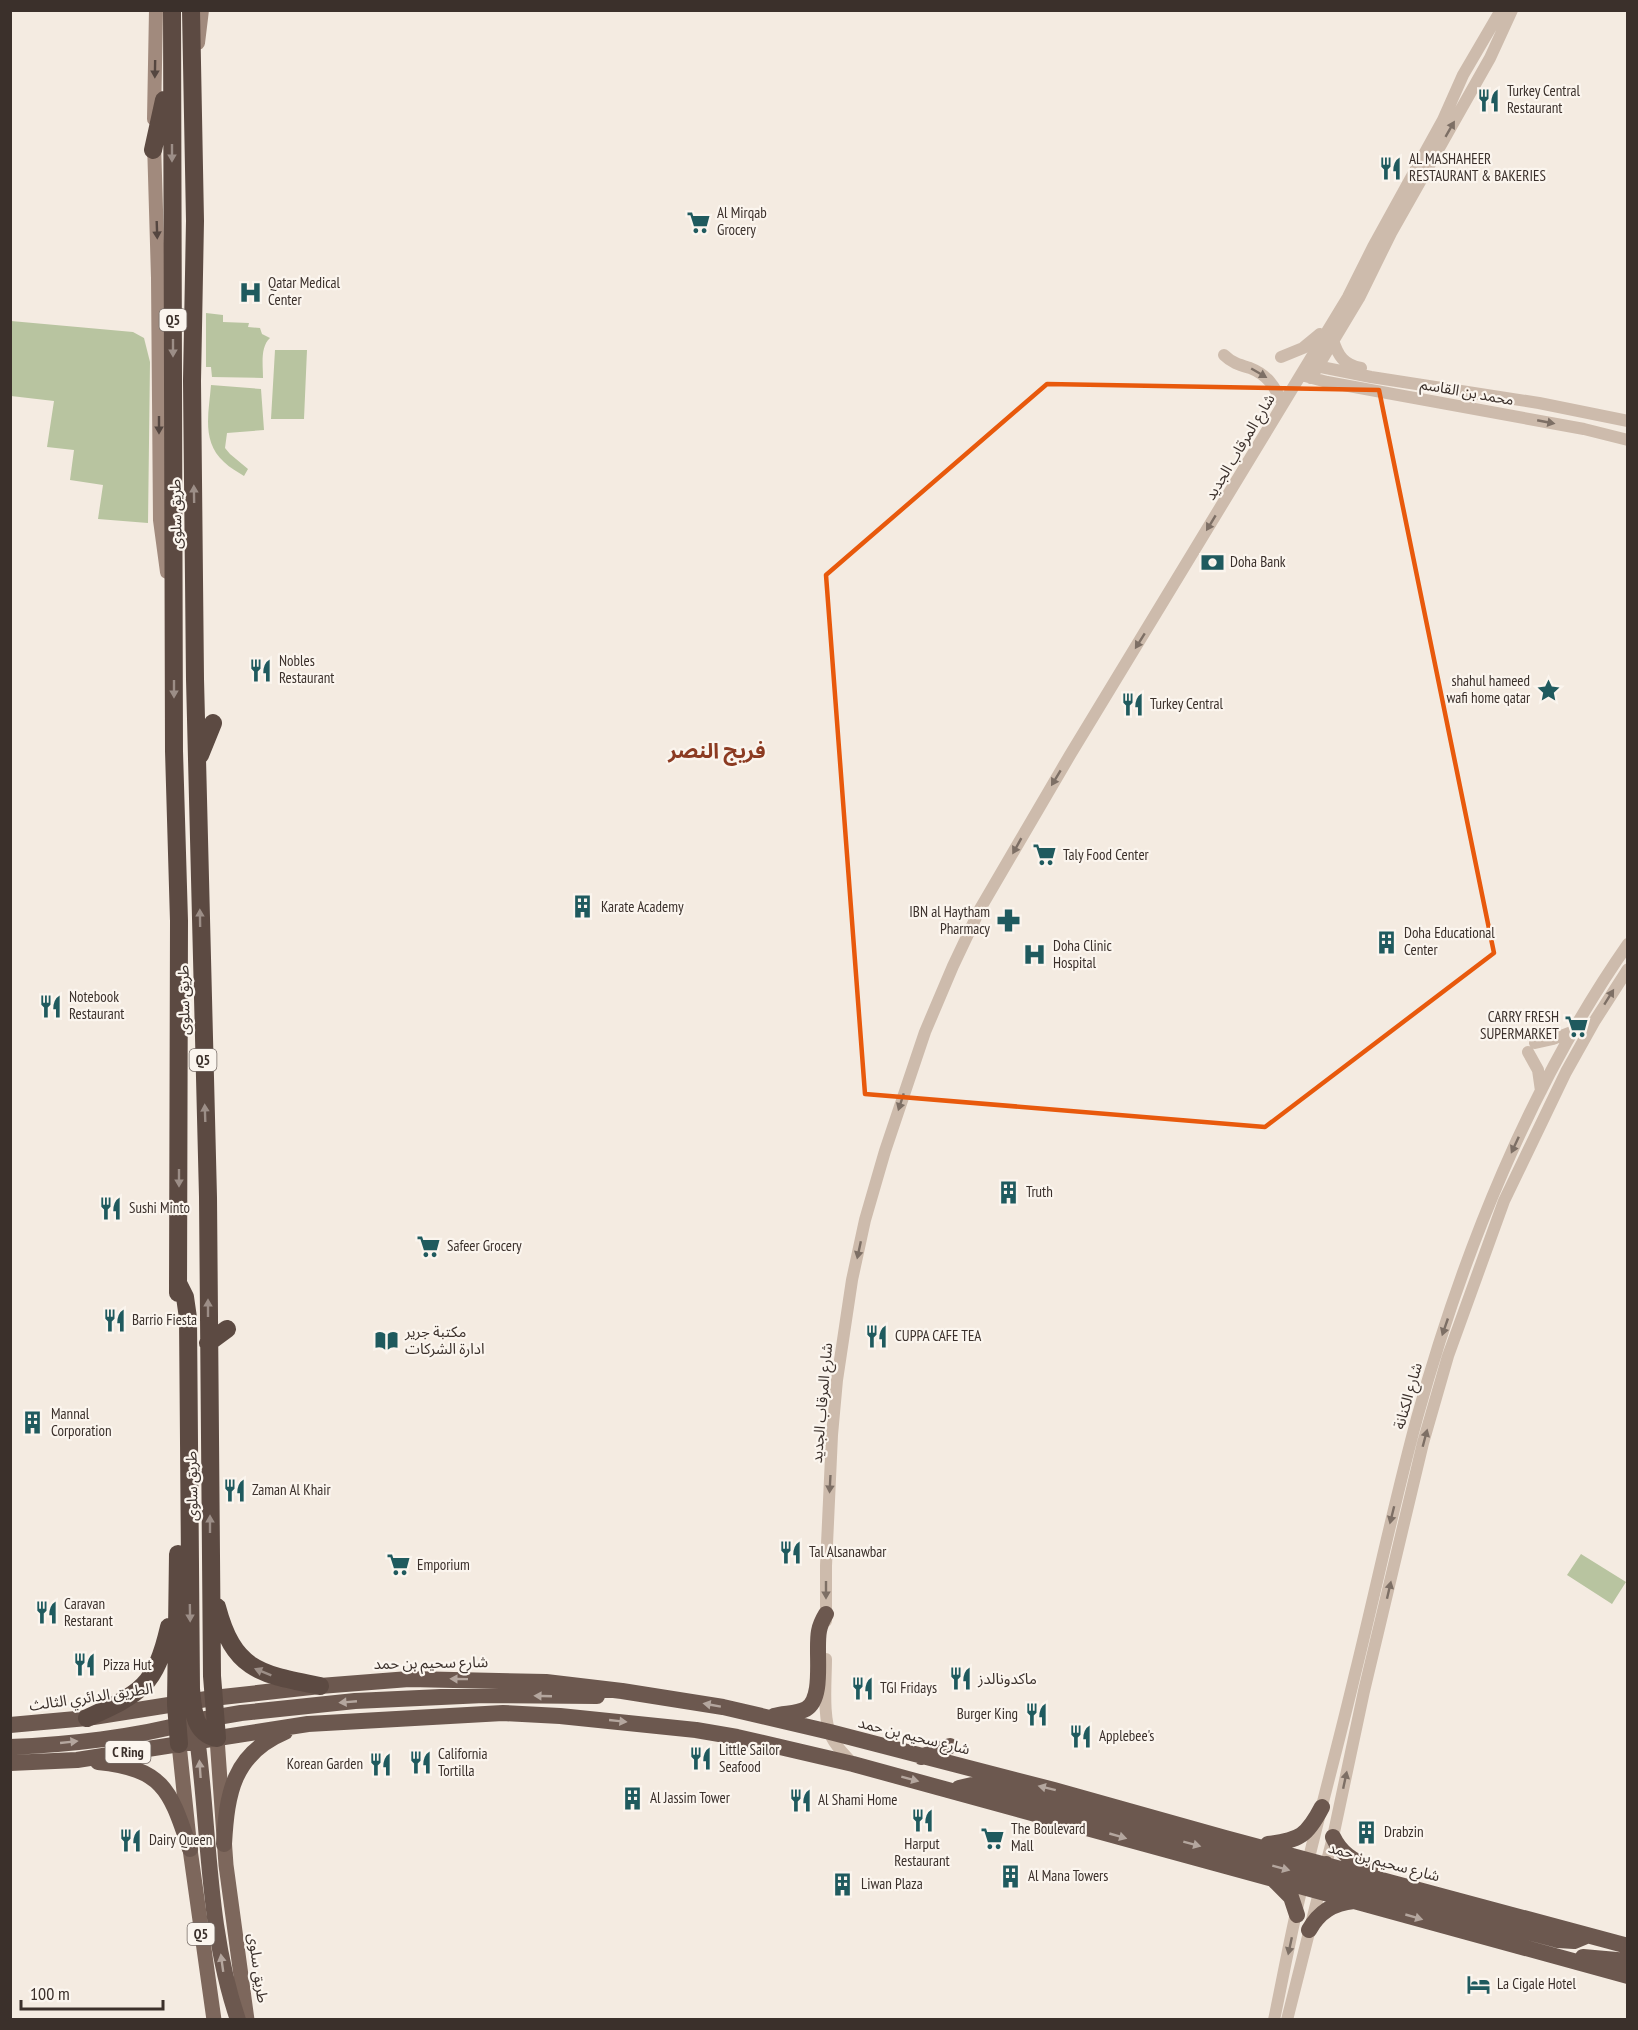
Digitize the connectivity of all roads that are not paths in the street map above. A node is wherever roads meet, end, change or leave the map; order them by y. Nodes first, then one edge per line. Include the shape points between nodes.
1 (156, 10) edge
2 (172, 10) edge
3 (191, 10) edge
4 (202, 10) edge
5 (1501, 10) edge
6 (1512, 10) edge
7 (1488, 33) junction
8 (172, 66) junction
9 (190, 86) junction
10 (1465, 104) junction
11 (153, 150) junction
12 (1332, 323) junction
13 (1333, 340) junction
14 (1224, 356) dead end
15 (1281, 357) dead end
16 (1309, 371) junction
17 (1398, 381) junction
18 (1283, 404) junction
19 (1628, 421) edge
20 (1628, 440) edge
21 (174, 630) junction
22 (213, 723) dead end
23 (197, 762) junction
24 (1628, 944) edge
25 (1628, 969) edge
26 (1574, 1031) junction
27 (1540, 1093) junction
28 (178, 1283) junction
29 (227, 1329) dead end
30 (208, 1343) junction
31 (211, 1583) junction
32 (176, 1599) junction
33 (826, 1614) junction
34 (1355, 1674) junction
35 (320, 1686) junction
36 (622, 1691) junction
37 (1364, 1691) junction
38 (213, 1698) junction
39 (184, 1702) junction
40 (214, 1717) junction
41 (87, 1718) junction
42 (769, 1718) junction
43 (192, 1721) junction
44 (308, 1724) junction
45 (10, 1725) edge
46 (830, 1732) junction
47 (217, 1738) junction
48 (197, 1741) junction
49 (179, 1744) junction
50 (950, 1746) dead end
51 (10, 1747) edge
52 (921, 1757) junction
53 (77, 1760) junction
54 (10, 1763) edge
55 (853, 1764) junction
56 (952, 1790) junction
57 (1322, 1807) junction
58 (1333, 1837) junction
59 (224, 1844) junction
60 (1256, 1846) junction
61 (190, 1849) junction
62 (1314, 1876) junction
63 (1275, 1880) junction
64 (1384, 1881) junction
65 (1358, 1901) junction
66 (1297, 1916) junction
67 (1309, 1930) junction
68 (1587, 1935) junction
69 (1628, 1946) edge
70 (1567, 1959) junction
71 (1628, 1961) edge
72 (1628, 1976) edge
73 (214, 2019) edge
74 (238, 2019) edge
75 (247, 2019) edge
76 (1274, 2019) edge
77 (1287, 2019) edge

1 -> 11 main road, طريق سلوى
2 - 8 highway, طريق سلوى / Q5
3 - 9 highway, طريق سلوى / Q5
4 - 9 main road, طريق سلوى
5 - 7 street, شارع المرقاب الجديد
6 - 10 street, شارع المرقاب الجديد
7 - 10 street via 1486,47 1466,88
7 - 12 street, شارع المرقاب الجديد
8 - 11 highway
8 -> 21 highway, طريق سلوى / Q5
23 -> 9 highway, طريق سلوى / Q5 via 192,381 195,221
13 -> 10 street, شارع المرقاب الجديد
11 -> 21 main road, طريق سلوى / Q5 via 160,520
12 - 15 street via 1303,348
12 - 16 street, شارع المرقاب الجديد
13 - 16 street, شارع المرقاب الجديد
13 - 17 street via 1348,364 1387,374
14 -> 18 street via 1264,375
16 - 17 street, محمد بن القاسم
16 - 18 street, شارع المرقاب الجديد
16 -> 20 street, محمد بن القاسم
17 - 19 street, محمد بن القاسم
18 -> 33 street, شارع المرقاب الجديد via 980,909 925,1032 885,1151 852,1280 832,1434
21 -> 28 highway, طريق سلوى / Q5 via 179,921
22 - 23 highway
30 -> 23 highway, طريق سلوى / Q5
24 - 26 street, شارع الكنانة
37 -> 25 street, شارع الكنانة via 1423,1443 1486,1246 1566,1072
26 - 27 street, شارع الكنانة
26 - 27 street via 1531,1047
27 -> 34 street, شارع الكنانة via 1489,1204 1431,1370
28 - 32 highway, طريق سلوى / Q5
28 -> 39 highway via 188,1318
29 - 30 highway
31 -> 30 highway, طريق سلوى / Q5
35 -> 31 highway via 270,1675 242,1659 226,1635
31 - 38 highway, طريق سلوى / Q5
32 - 39 highway, طريق سلوى / Q5
32 - 41 highway via 163,1652 153,1674 127,1699
33 - 42 highway via 819,1630 815,1699 800,1712
33 - 46 street, شارع المرقاب الجديد via 826,1714
34 - 37 street
34 - 57 street, شارع الكنانة
36 -> 35 highway, شارع سحيم بن حمد via 546,1682 438,1679
35 - 38 highway, شارع سحيم بن حمد
36 -> 40 highway via 588,1697 484,1695 355,1701
42 -> 36 highway, شارع سحيم بن حمد
58 -> 37 street, شارع الكنانة
38 - 39 highway, شارع سحيم بن حمد
38 - 40 highway, طريق سلوى / Q5
38 - 43 highway via 208,1711
39 - 41 highway, الطريق الدائري الثالث
39 - 43 highway
40 - 43 highway
40 - 47 highway, طريق سلوى / Q5
41 - 45 highway, الطريق الدائري الثالث
42 - 46 highway, شارع سحيم بن حمد
43 - 47 highway
43 - 48 highway
43 - 49 highway, Q5
51 -> 43 highway via 74,1742
44 - 47 highway, شارع سحيم بن حمد
44 -> 55 highway, شارع سحيم بن حمد via 503,1713 560,1716 737,1737
44 - 59 highway via 265,1743 242,1765 230,1795
46 - 52 highway, شارع سحيم بن حمد
46 - 55 street, شارع المرقاب الجديد
47 - 48 highway, C Ring
47 - 59 main road, طريق سلوى / Q5
48 - 49 highway, C Ring
74 -> 48 highway via 223,1969
49 - 53 highway, C Ring
49 - 61 main road, Q5
50 - 52 highway
60 -> 52 highway, شارع سحيم بن حمد
53 - 54 highway, C Ring
53 - 61 highway via 135,1768 156,1780 174,1808
55 -> 56 highway, شارع سحيم بن حمد
56 -> 62 highway via 972,1785 994,1789
56 -> 63 highway, شارع سحيم بن حمد
57 - 60 highway via 1300,1837
57 - 62 street, شارع الكنانة
58 - 62 street, شارع الكنانة
58 - 64 highway via 1346,1856
59 - 75 main road, طريق سلوى / Q5
60 - 62 highway, شارع سحيم بن حمد
61 - 73 main road, Q5
62 - 63 highway, شارع سحيم بن حمد
62 - 64 highway, شارع سحيم بن حمد
62 - 65 highway, شارع سحيم بن حمد
62 - 66 street
62 - 67 street
62 - 68 highway via 1558,1940 1574,1941
63 - 66 highway via 1291,1897
64 - 68 highway, شارع سحيم بن حمد
65 - 67 highway via 1326,1909
65 -> 70 highway, شارع سحيم بن حمد
66 -> 76 street
67 - 77 street
68 - 69 highway, شارع سحيم بن حمد
70 - 71 highway
70 - 72 highway, شارع سحيم بن حمد

